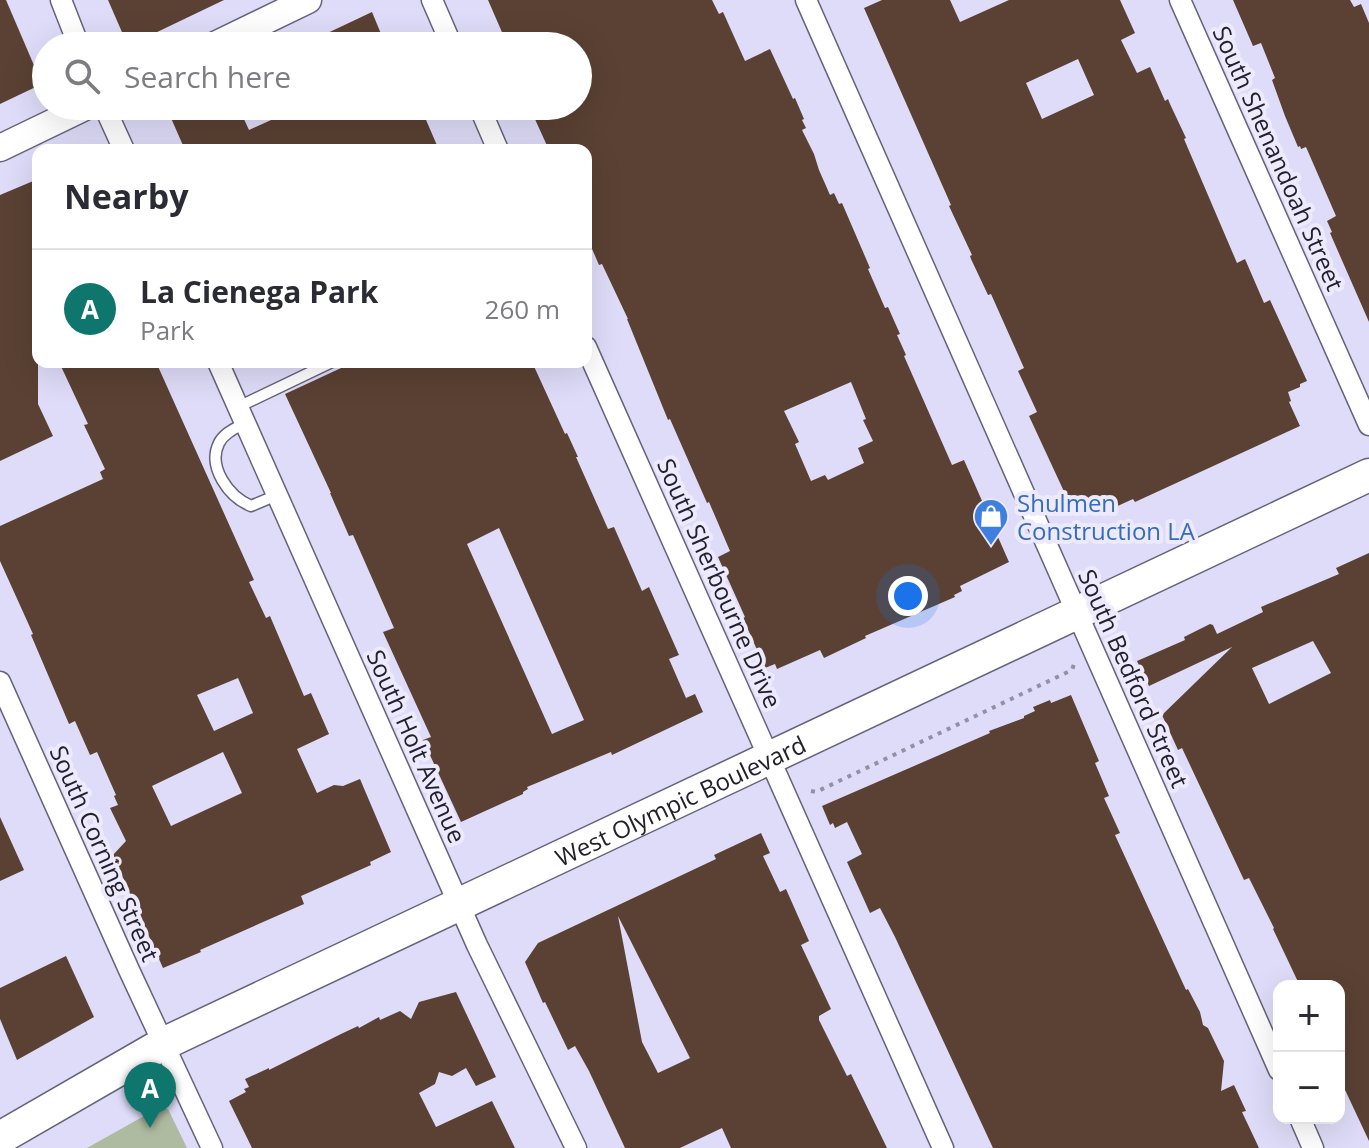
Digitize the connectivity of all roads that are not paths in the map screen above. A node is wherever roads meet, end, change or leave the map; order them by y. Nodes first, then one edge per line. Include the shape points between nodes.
1 (61, 0) edge
2 (308, 0) edge
3 (432, 0) edge
4 (806, 0) edge
5 (1180, 0) edge
6 (74, 32) edge
7 (242, 32) edge
8 (446, 32) edge
9 (58, 120) edge
10 (110, 120) edge
11 (485, 120) edge
12 (121, 144) edge
13 (495, 144) edge
14 (0, 148) edge
15 (592, 360) edge
16 (221, 368) edge
17 (322, 368) edge
18 (242, 415) junction
19 (1369, 425) edge
20 (1369, 475) edge
21 (277, 495) junction
22 (1078, 614) junction
23 (0, 682) edge
24 (769, 758) junction
25 (459, 904) junction
26 (163, 1044) junction
27 (1273, 1056) edge
28 (1303, 1124) edge
29 (0, 1138) edge
30 (212, 1148) edge
31 (576, 1148) edge
32 (943, 1148) edge
33 (1313, 1148) edge

1 - 6 street
2 - 7 street
3 - 8 street
4 - 22 street, South Bedford Street
5 - 19 street, South Shenandoah Street
9 - 14 street
10 - 12 street
11 - 13 street
15 - 24 street, South Sherbourne Drive
16 - 18 street, South Holt Avenue
17 - 18 lane
18 - 21 street, South Holt Avenue
18 - 21 lane via 219,444 219,474 226,488 251,506
20 - 22 main road, West Olympic Boulevard
21 - 25 street, South Holt Avenue
22 - 24 main road, West Olympic Boulevard
22 - 27 street, South Bedford Street
23 - 26 street, South Corning Street
24 - 25 main road, West Olympic Boulevard
24 - 32 street, South Sherbourne Drive
25 - 26 main road, West Olympic Boulevard
25 - 31 street, South Holt Avenue
26 - 29 main road, West Olympic Boulevard
26 - 30 street, South Corning Street
28 - 33 street

